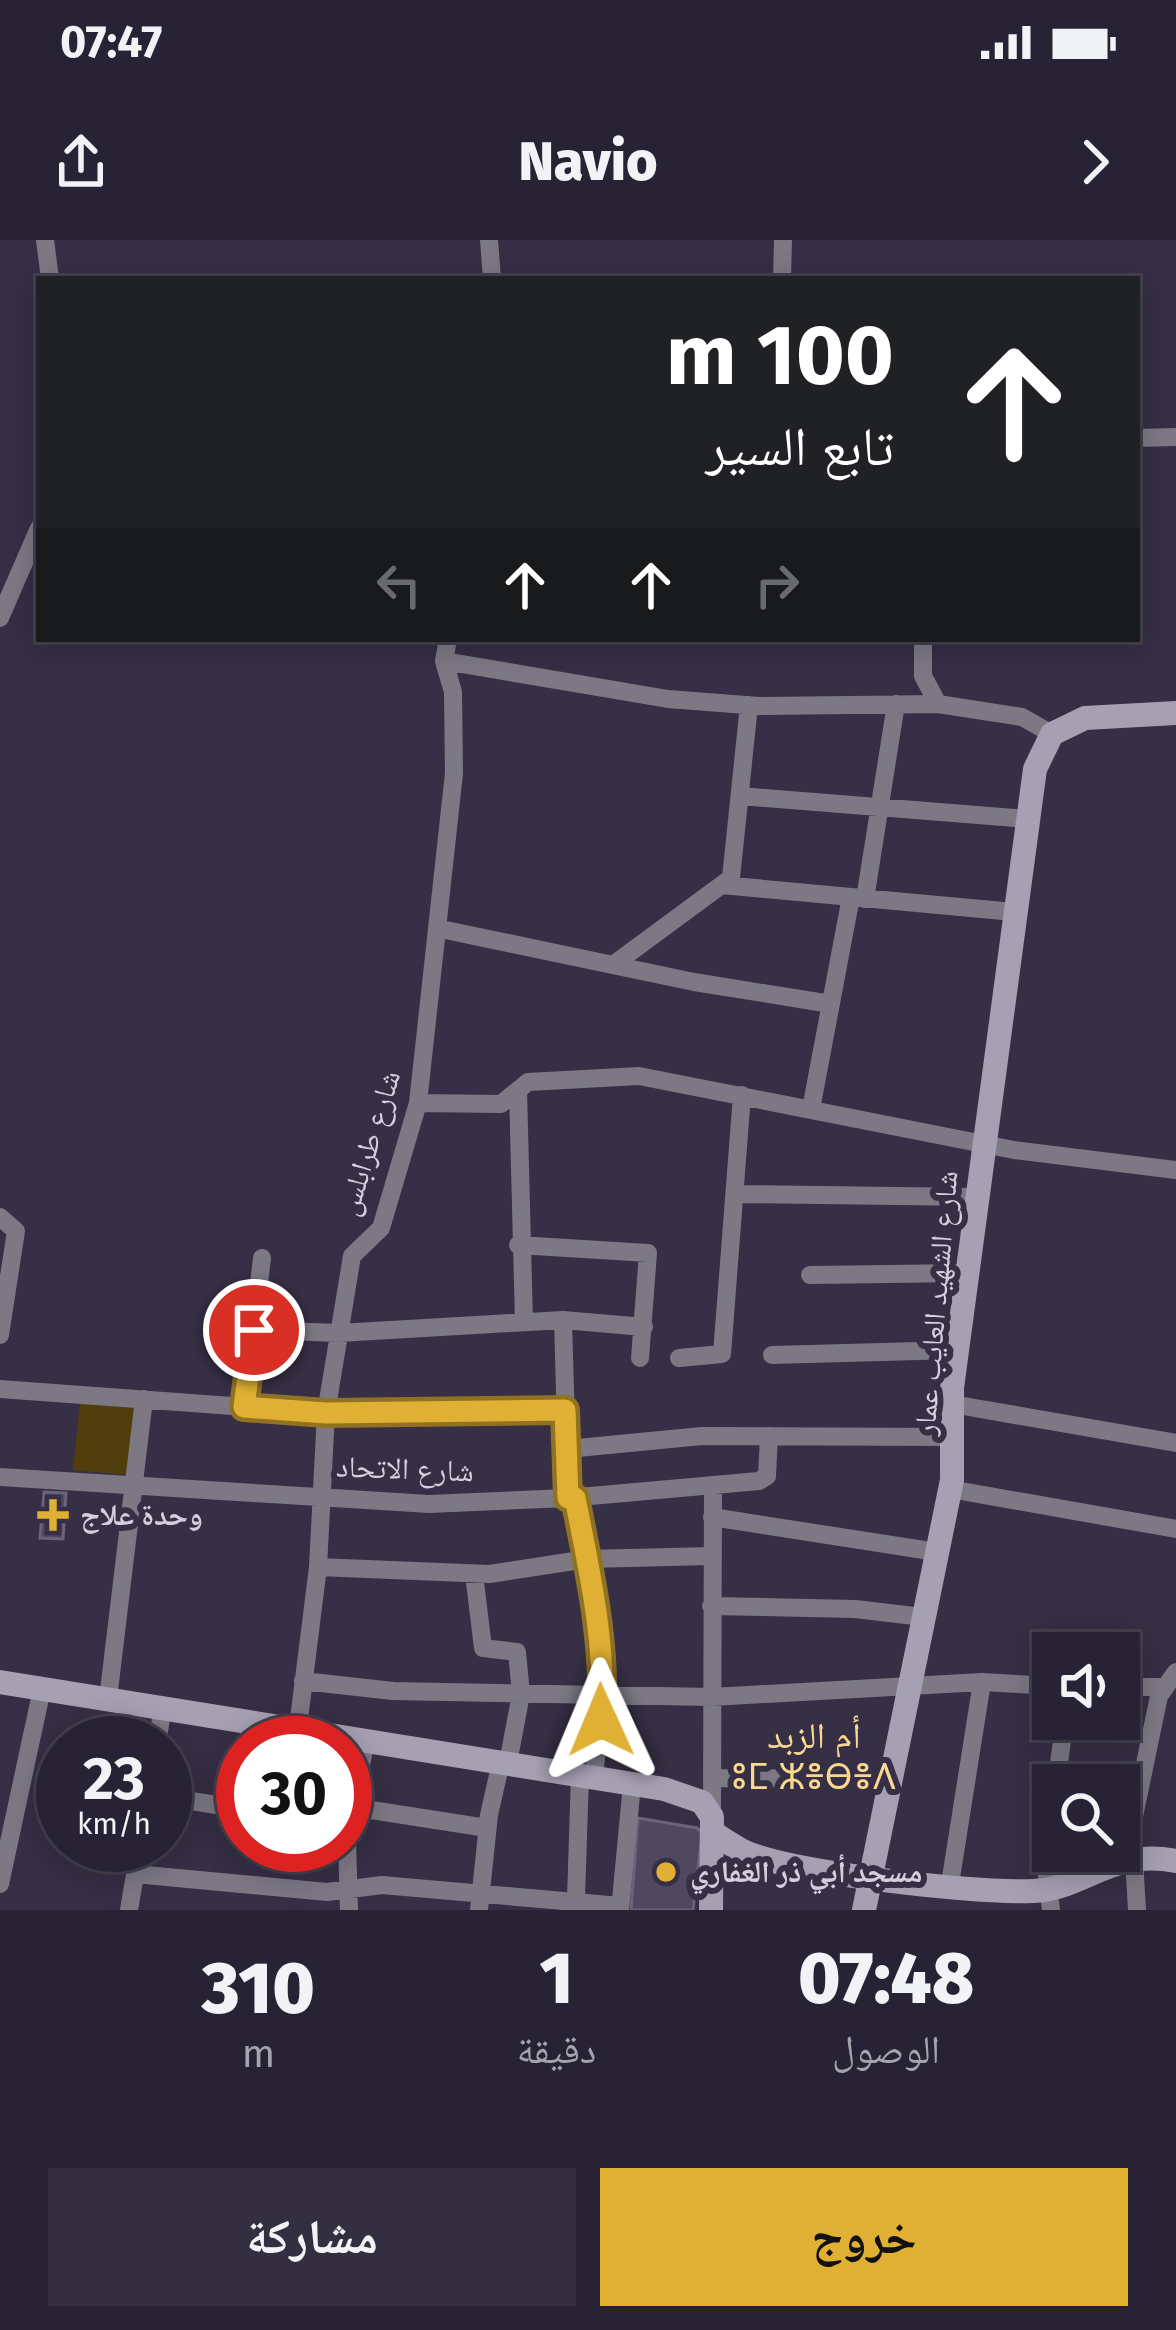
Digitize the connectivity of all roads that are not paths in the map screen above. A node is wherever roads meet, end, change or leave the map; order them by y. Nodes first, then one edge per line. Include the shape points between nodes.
1 (45, 240) edge
2 (489, 240) edge
3 (783, 240) edge
4 (50, 276) edge
5 (492, 276) edge
6 (782, 276) edge
7 (1176, 436) edge
8 (1140, 438) edge
9 (36, 535) edge
10 (0, 618) edge
11 (447, 642) edge
12 (922, 642) edge
13 (444, 661) junction
14 (896, 704) junction
15 (938, 704) junction
16 (749, 705) junction
17 (1176, 712) edge
18 (1052, 734) junction
19 (740, 796) junction
20 (880, 807) junction
21 (1028, 819) junction
22 (722, 885) junction
23 (858, 898) junction
24 (1014, 912) junction
25 (441, 929) junction
26 (617, 962) junction
27 (831, 1004) junction
28 (518, 1090) junction
29 (742, 1095) junction
30 (418, 1103) junction
31 (811, 1109) junction
32 (982, 1144) junction
33 (1176, 1169) edge
34 (735, 1194) junction
35 (975, 1197) junction
36 (0, 1217) edge
37 (518, 1245) junction
38 (262, 1258) dead end
39 (966, 1273) junction
40 (810, 1275) dead end
41 (563, 1320) junction
42 (524, 1322) junction
43 (644, 1327) junction
44 (254, 1330) junction
45 (339, 1333) junction
46 (0, 1335) edge
47 (956, 1350) junction
48 (772, 1354) dead end
49 (640, 1358) dead end
50 (679, 1358) dead end
51 (0, 1389) edge
52 (144, 1399) junction
53 (952, 1404) junction
54 (244, 1407) junction
55 (565, 1410) junction
56 (326, 1413) junction
57 (769, 1436) junction
58 (952, 1437) junction
59 (1176, 1444) edge
60 (566, 1449) junction
61 (0, 1477) edge
62 (135, 1484) junction
63 (712, 1485) junction
64 (950, 1489) junction
65 (321, 1496) junction
66 (572, 1498) junction
67 (712, 1517) junction
68 (1176, 1529) edge
69 (937, 1552) junction
70 (711, 1556) junction
71 (587, 1559) junction
72 (318, 1567) junction
73 (474, 1574) junction
74 (711, 1606) junction
75 (923, 1617) junction
76 (1169, 1679) edge
77 (303, 1681) junction
78 (0, 1682) edge
79 (982, 1682) junction
80 (909, 1685) junction
81 (1032, 1685) edge
82 (42, 1689) junction
83 (603, 1691) junction
84 (521, 1694) junction
85 (712, 1697) junction
86 (108, 1699) junction
87 (164, 1707) junction
88 (162, 1716) edge
89 (224, 1716) edge
90 (299, 1716) edge
91 (372, 1740) edge
92 (505, 1762) junction
93 (587, 1776) junction
94 (714, 1778) junction
95 (890, 1779) junction
96 (632, 1784) junction
97 (1140, 1813) edge
98 (372, 1816) edge
99 (710, 1817) junction
100 (487, 1828) junction
101 (1140, 1859) edge
102 (1176, 1861) edge
103 (348, 1872) edge
104 (1104, 1872) edge
105 (1132, 1872) edge
106 (135, 1874) joint
107 (870, 1877) junction
108 (0, 1884) edge
109 (950, 1884) junction
110 (348, 1889) junction
111 (576, 1899) junction
112 (1049, 1899) edge
113 (480, 1903) edge
114 (620, 1908) edge
115 (129, 1910) edge
116 (349, 1910) edge
117 (711, 1910) edge
118 (864, 1910) edge
119 (1137, 1910) edge

1 - 4 street
2 - 5 street
3 - 6 street
7 - 8 street
9 - 10 street
11 - 13 street, شارع طرابلس
12 - 15 street via 923,676
13 - 16 street via 614,693
13 - 25 street, شارع طرابلس via 453,692 454,773
14 - 15 street
14 - 16 street
14 - 20 street
15 - 18 street via 1022,717
16 - 19 street
17 - 18 street via 1085,718
18 - 21 street, شارع الشهيد العايب عمار via 1035,769
19 - 20 street
19 - 22 street via 731,878
20 - 21 street
20 - 23 street
21 - 24 street, شارع الشهيد العايب عمار
22 - 23 street
22 - 26 street
23 - 24 street
23 - 27 street
24 - 32 street, شارع الشهيد العايب عمار
25 - 26 street
25 - 30 street, شارع طرابلس
26 - 27 street
27 - 31 street
28 - 29 street via 528,1082 639,1076
28 - 30 street via 501,1104
28 - 37 street
29 - 31 street
29 - 34 street
30 - 45 street, شارع طرابلس via 381,1228 352,1256
31 - 32 street
32 - 33 street
32 - 35 street, شارع الشهيد العايب عمار
34 - 35 street
34 - 50 street via 722,1354
35 - 39 street, شارع الشهيد العايب عمار
36 - 46 street via 16,1231
37 - 42 street
37 - 43 street via 646,1251
38 - 44 street
39 - 40 street
39 - 47 street, شارع الشهيد العايب عمار
41 - 42 street
41 - 43 street
41 - 55 street
42 - 45 street
43 - 49 street
44 - 45 street
44 - 54 street
45 - 56 street, شارع طرابلس
47 - 48 street
47 - 53 street, شارع الشهيد العايب عمار
51 - 52 street
52 - 54 street
52 - 62 street
53 - 58 street, شارع الشهيد العايب عمار
53 - 59 street
54 - 56 street
55 - 56 street
55 - 60 street
56 - 65 street, شارع طرابلس
57 - 58 street
57 - 60 street
57 - 63 street, شارع الاتحاد via 764,1479
58 - 64 street, شارع الشهيد العايب عمار
60 - 66 street
61 - 62 street, شارع الاتحاد
62 - 65 street, شارع الاتحاد
62 - 86 street
63 - 66 street, شارع الاتحاد
63 - 67 street
64 - 68 street
64 - 69 street, شارع الشهيد العايب عمار
65 - 66 street, شارع الاتحاد via 429,1504
65 - 72 street, شارع طرابلس
66 - 71 street
67 - 69 street
67 - 70 street
69 - 75 street, شارع الشهيد العايب عمار
70 - 71 street
70 - 74 street
71 - 73 street
71 - 83 street
72 - 73 street
72 - 77 street, شارع طرابلس
73 - 84 street via 481,1644 517,1652
74 - 75 street
74 - 85 street
75 - 80 street, شارع الشهيد العايب عمار
76 - 97 street
77 - 84 street
77 - 90 street, شارع طرابلس
78 - 82 street
79 - 80 street
79 - 81 street
79 - 109 street
80 - 85 street
80 - 95 street, شارع الشهيد العايب عمار
82 - 86 street
82 - 108 street
83 - 84 street
83 - 85 street
83 - 93 street
84 - 92 street
85 - 94 street
86 - 87 street
87 - 88 street
87 - 89 street
91 - 92 street
92 - 93 street
92 - 100 street
93 - 96 street
93 - 111 street
94 - 95 street
94 - 99 street
95 - 107 street, شارع الشهيد العايب عمار
96 - 99 street
96 - 114 street
98 - 100 street
99 - 107 street via 748,1853
99 - 117 street
100 - 113 street
101 - 102 street
103 - 110 street
104 - 112 street
105 - 119 street
106 - 110 street
106 - 115 street
107 - 109 street
107 - 118 street, شارع الشهيد العايب عمار
109 - 112 street
110 - 113 street via 382,1885
110 - 116 street
111 - 113 street
111 - 114 street

